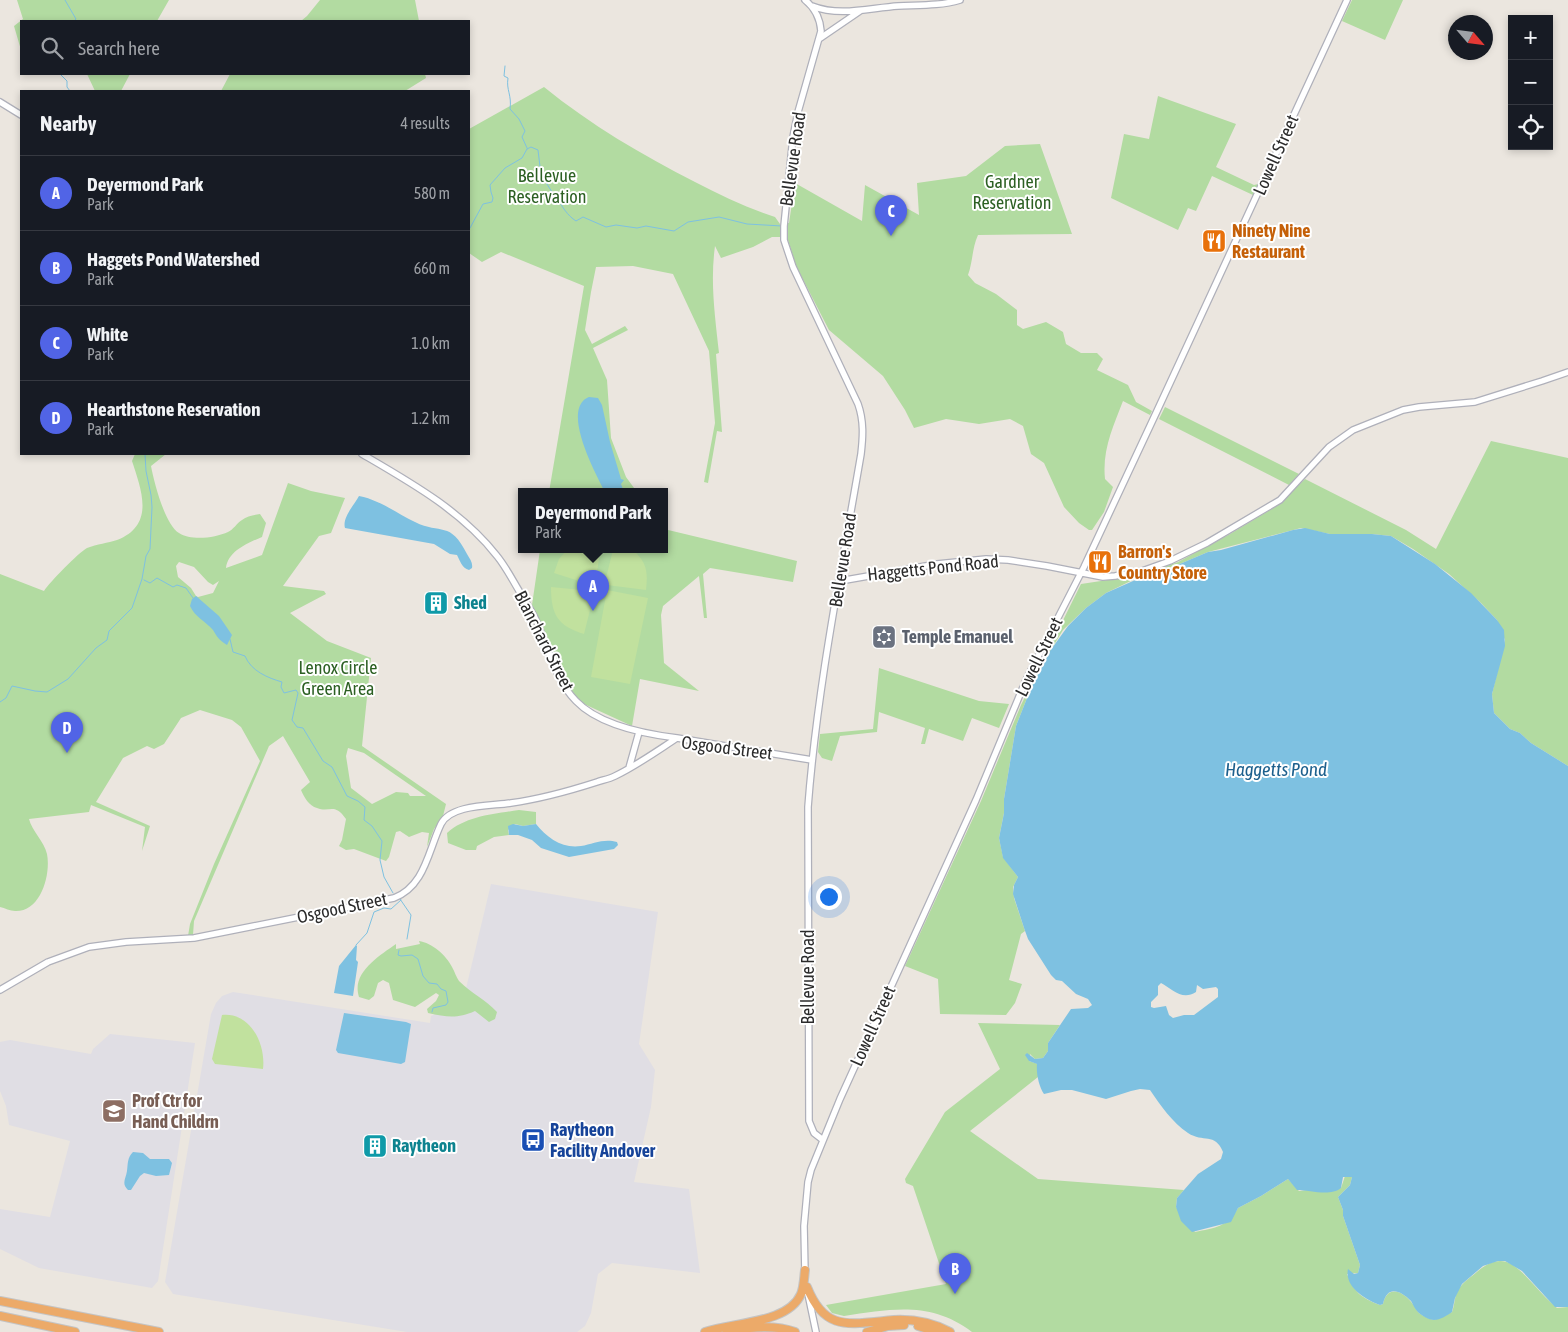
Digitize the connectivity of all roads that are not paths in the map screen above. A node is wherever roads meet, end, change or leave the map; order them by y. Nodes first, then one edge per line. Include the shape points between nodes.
1 (805, 0) edge
2 (960, 0) edge
3 (1346, 0) edge
4 (812, 6) junction
5 (862, 10) junction
6 (819, 38) junction
7 (0, 102) edge
8 (20, 114) edge
9 (1568, 372) edge
10 (364, 455) edge
11 (1081, 572) junction
12 (840, 581) junction
13 (639, 732) junction
14 (677, 738) junction
15 (812, 760) junction
16 (629, 768) junction
17 (0, 990) edge
18 (823, 1140) junction
19 (805, 1270) junction
20 (807, 1287) junction
21 (0, 1301) edge
22 (0, 1316) edge
23 (75, 1332) edge
24 (159, 1332) edge
25 (705, 1332) edge
26 (727, 1332) edge
27 (795, 1332) edge
28 (816, 1332) edge
29 (867, 1332) edge
30 (938, 1332) edge
31 (950, 1332) edge

1 - 4 street
2 - 5 street
3 - 11 street, Lowell Street via 1228,261
4 - 5 street via 833,11
4 - 6 street, Bellevue Road via 820,25
5 - 6 street
6 - 12 street, Bellevue Road via 793,137 784,240 793,267 862,415 861,454
7 - 8 street
9 - 11 street, Haggetts Pond Road via 1474,402 1410,408 1385,416 1342,436 1280,500 1207,543 1142,571 1103,577
10 - 13 street, Blanchard Street via 422,490 476,532 497,555 529,606 571,696 587,710
11 - 12 street, Haggetts Pond Road via 986,559
11 - 18 street, Lowell Street via 1026,680 976,800
12 - 15 street, Bellevue Road
13 - 14 street, Blanchard Street
13 - 16 street
14 - 15 street, Osgood Street
14 - 16 street, Osgood Street
15 - 18 street, Bellevue Road via 807,842 810,1121 814,1133
16 - 17 street, Osgood Street via 608,779 571,790 454,812 442,821 419,877 407,891 394,898 194,938 89,947 48,962
18 - 19 street, Lowell Street via 808,1182
19 - 20 street, Lowell Street
19 - 25 highway via 800,1295 785,1312
20 - 28 street, Lowell Street
20 - 31 highway via 818,1315 834,1327 912,1320
21 - 24 highway
22 - 23 highway
26 - 27 highway via 750,1328
29 - 30 highway via 906,1325

